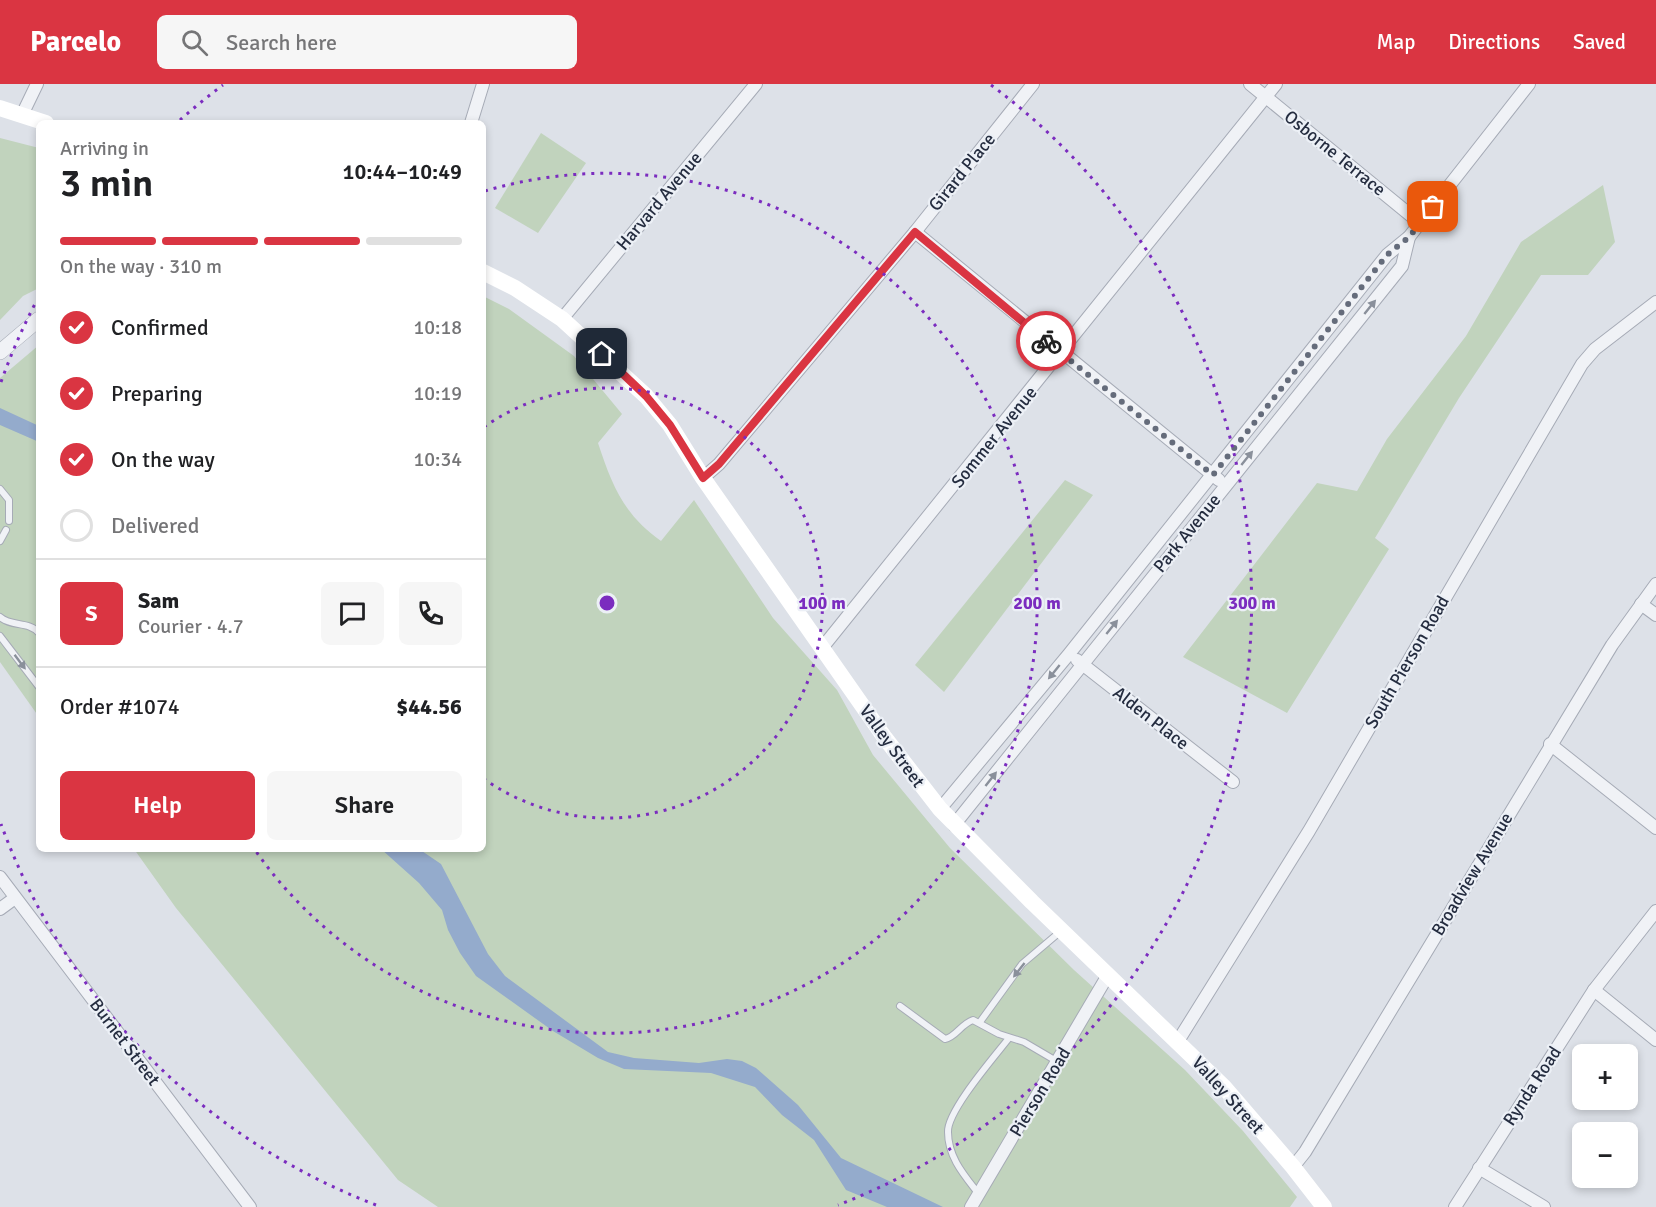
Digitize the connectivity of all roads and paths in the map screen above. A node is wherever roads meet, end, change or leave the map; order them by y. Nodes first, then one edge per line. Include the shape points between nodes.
1 (37, 84) edge
2 (483, 84) edge
3 (756, 84) edge
4 (1033, 84) edge
5 (1250, 84) edge
6 (1276, 84) edge
7 (1529, 84) edge
8 (1265, 97) junction
9 (0, 108) edge
10 (22, 115) junction
11 (37, 120) edge
12 (472, 120) edge
13 (1420, 223) junction
14 (915, 232) junction
15 (1409, 237) junction
16 (486, 274) edge
17 (1656, 302) edge
18 (562, 319) junction
19 (36, 322) edge
20 (0, 352) edge
21 (1061, 353) junction
22 (1213, 475) junction
23 (703, 478) junction
24 (1226, 486) junction
25 (0, 489) edge
26 (9, 521) dead end
27 (6, 530) dead end
28 (0, 541) edge
29 (1656, 585) edge
30 (1641, 604) junction
31 (1656, 615) edge
32 (2, 621) edge
33 (36, 630) edge
34 (0, 636) edge
35 (822, 648) junction
36 (1069, 654) junction
37 (1082, 664) junction
38 (36, 683) edge
39 (1550, 744) junction
40 (1233, 782) dead end
41 (940, 809) junction
42 (954, 825) junction
43 (1656, 828) edge
44 (0, 877) edge
45 (15, 898) junction
46 (0, 909) edge
47 (1656, 911) edge
48 (1061, 930) junction
49 (1108, 975) junction
50 (1594, 990) junction
51 (900, 1006) dead end
52 (980, 1022) junction
53 (1009, 1038) junction
54 (1656, 1040) edge
55 (1178, 1041) junction
56 (1058, 1062) junction
57 (1293, 1167) junction
58 (1479, 1168) junction
59 (974, 1202) edge
60 (250, 1207) edge
61 (1324, 1207) edge
62 (1455, 1207) edge
63 (1544, 1207) edge

1 - 10 street
2 - 12 street
3 - 18 street, Harvard Avenue
4 - 14 street, Girard Place
5 - 8 street, Osborne Terrace
6 - 8 street, Sommer Avenue
7 - 13 street, Park Avenue
8 - 13 street, Osborne Terrace
8 - 21 street, Sommer Avenue
9 - 10 main road
10 - 11 main road
13 - 15 street, Park Avenue
14 - 21 street
14 - 23 street, Girard Place
15 - 22 street, Park Avenue via 1387,255
24 -> 15 street, Park Avenue via 1402,266
16 - 18 main road, Valley Street
17 - 55 street, South Pierson Road via 1595,349 1582,364 1315,821
18 - 23 main road, Valley Street via 646,396 670,425
19 - 20 street
21 - 22 street
21 - 35 street, Sommer Avenue
22 - 24 street
22 - 36 street, Park Avenue
23 - 35 main road, Valley Street
37 -> 24 street, Park Avenue
25 - 26 lane via 9,500
27 - 28 lane
29 - 30 street, Broadview Avenue
30 - 31 street
30 - 39 street, Broadview Avenue
32 - 33 lane
34 -> 38 lane
35 - 41 main road, Valley Street
36 - 37 street, Alden Place
36 -> 41 street, Park Avenue
37 - 40 street, Alden Place
42 -> 37 street, Park Avenue
39 - 43 street
39 - 57 street, Broadview Avenue
41 - 42 main road, Valley Street
42 - 48 main road, Valley Street
44 - 45 street, Burnet Street
45 - 46 street
45 - 60 street, Burnet Street
47 - 50 street, Rynda Road
48 - 49 main road, Valley Street
48 -> 52 lane via 1022,964
49 - 55 main road, Valley Street
49 - 56 street, Pierson Road
50 - 54 street
50 - 58 street, Rynda Road
51 - 52 lane via 945,1039 966,1022
52 - 53 lane
53 - 56 lane via 1024,1042
53 - 59 lane via 974,1082 947,1129 950,1147
55 - 57 main road, Valley Street
56 - 59 street, Pierson Road
57 - 61 main road, Valley Street
58 - 62 street, Rynda Road
58 - 63 street

